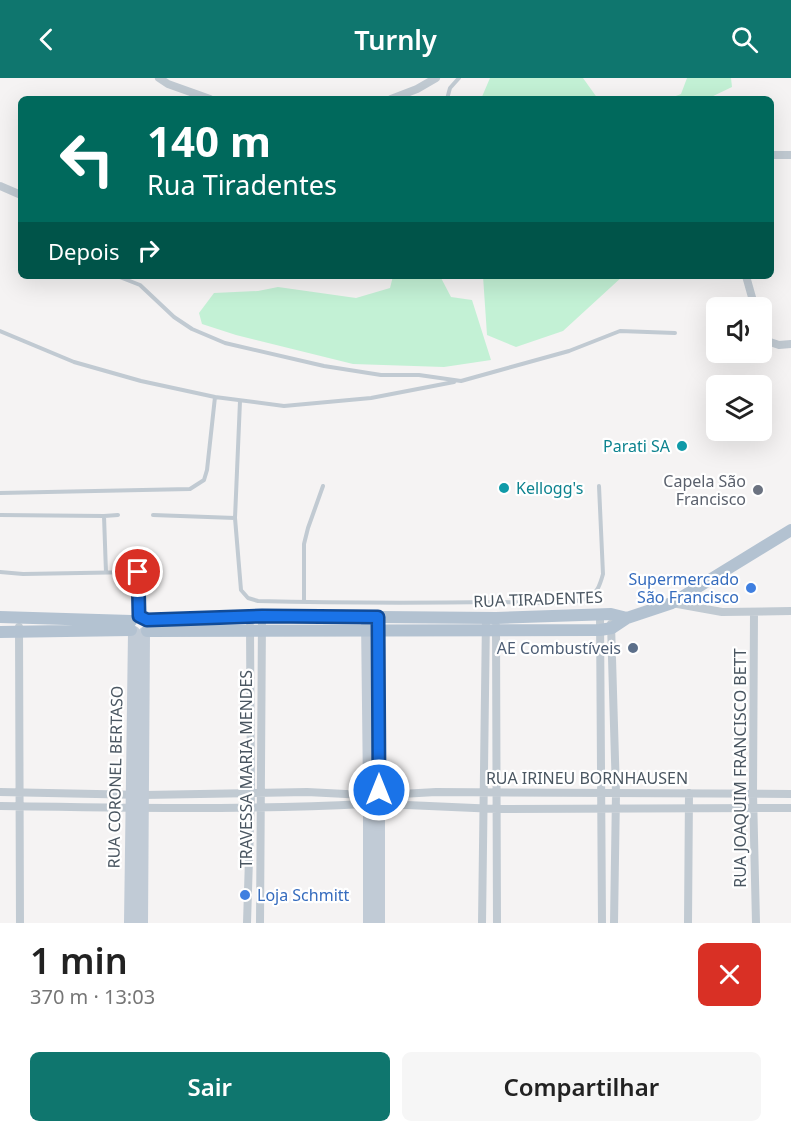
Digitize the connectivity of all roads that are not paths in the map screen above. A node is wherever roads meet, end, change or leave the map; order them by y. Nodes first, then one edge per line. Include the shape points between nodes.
1 (159, 78) edge
2 (436, 78) edge
3 (459, 78) edge
4 (202, 96) edge
5 (399, 96) edge
6 (448, 96) edge
7 (774, 155) edge
8 (791, 155) edge
9 (0, 186) edge
10 (18, 194) edge
11 (125, 279) edge
12 (747, 279) edge
13 (752, 297) edge
14 (0, 331) edge
15 (675, 333) dead end
16 (772, 343) edge
17 (791, 344) edge
18 (461, 381) junction
19 (215, 397) junction
20 (240, 401) junction
21 (323, 486) dead end
22 (599, 486) dead end
23 (0, 493) edge
24 (0, 515) edge
25 (118, 515) dead end
26 (153, 515) dead end
27 (104, 516) junction
28 (235, 518) junction
29 (791, 530) edge
30 (0, 572) edge
31 (106, 573) junction
32 (304, 602) junction
33 (672, 603) junction
34 (791, 611) edge
35 (754, 612) junction
36 (606, 614) junction
37 (256, 616) junction
38 (372, 616) junction
39 (0, 617) edge
40 (18, 617) junction
41 (627, 618) junction
42 (491, 624) junction
43 (139, 626) junction
44 (606, 629) junction
45 (256, 630) junction
46 (373, 631) junction
47 (0, 632) edge
48 (19, 632) junction
49 (261, 676) junction
50 (250, 678) junction
51 (484, 688) junction
52 (496, 688) junction
53 (614, 744) junction
54 (600, 745) junction
55 (0, 792) edge
56 (20, 792) junction
57 (307, 792) junction
58 (435, 792) junction
59 (262, 793) junction
60 (484, 793) junction
61 (497, 793) junction
62 (540, 793) junction
63 (616, 793) junction
64 (689, 793) junction
65 (753, 793) junction
66 (84, 794) junction
67 (251, 794) junction
68 (601, 794) junction
69 (791, 794) edge
70 (138, 795) junction
71 (374, 799) junction
72 (0, 806) edge
73 (20, 806) junction
74 (84, 807) junction
75 (261, 807) junction
76 (307, 807) junction
77 (436, 807) junction
78 (689, 807) junction
79 (754, 807) junction
80 (250, 808) junction
81 (484, 808) junction
82 (497, 808) junction
83 (540, 808) junction
84 (601, 808) junction
85 (615, 808) junction
86 (791, 808) edge
87 (138, 809) junction
88 (601, 887) junction
89 (615, 887) junction
90 (136, 903) junction
91 (497, 906) junction
92 (483, 907) junction
93 (20, 923) edge
94 (130, 923) edge
95 (142, 923) edge
96 (247, 923) edge
97 (260, 923) edge
98 (369, 923) edge
99 (379, 923) edge
100 (483, 923) edge
101 (497, 923) edge
102 (602, 923) edge
103 (614, 923) edge
104 (688, 923) edge
105 (756, 923) edge

1 - 4 street
2 - 5 street
3 - 6 lane
7 - 8 street
9 - 10 street
11 - 18 lane via 140,285 192,329 225,343 324,366
12 - 13 street
14 - 19 lane via 74,362
15 - 18 lane via 620,331 569,351
16 - 17 street
18 - 20 lane via 371,398 284,406
19 - 20 lane
19 - 23 lane via 207,470 204,480 190,489
20 - 28 lane
21 - 32 lane via 304,544
22 - 32 lane via 603,574 594,594 584,599
24 - 27 lane
25 - 27 lane
26 - 28 lane
27 - 31 lane
28 - 32 lane via 241,590 258,601
29 - 33 main road
30 - 31 lane
31 - 43 lane, RUA CORONEL BERTASO via 138,572
33 - 35 street via 711,611
33 - 41 main road
34 - 35 street
35 - 65 street, RUA JOAQUIM FRANCISCO BETT
36 - 41 main road, RUA TIRADENTES
36 - 42 main road, RUA TIRADENTES
36 - 44 street
37 - 38 main road, RUA TIRADENTES
37 - 43 main road, RUA TIRADENTES
37 - 45 street, TRAVESSA MARIA MENDES
38 - 42 main road, RUA TIRADENTES
38 - 46 street
39 - 40 main road, RUA TIRADENTES
40 - 43 main road, RUA TIRADENTES
40 - 48 street
41 - 44 main road, RUA TIRADENTES
42 - 44 main road, RUA TIRADENTES
42 - 46 main road, RUA TIRADENTES
42 - 51 street
42 - 52 street
43 - 45 main road, RUA TIRADENTES
43 - 48 main road, RUA TIRADENTES
43 - 70 street, RUA CORONEL BERTASO
44 - 53 street
44 - 54 street
45 - 46 main road, RUA TIRADENTES
45 - 49 street, TRAVESSA MARIA MENDES
45 - 50 street, TRAVESSA MARIA MENDES
46 - 71 street
47 - 48 main road, RUA TIRADENTES
48 - 56 street
49 - 50 street
49 - 59 street, TRAVESSA MARIA MENDES
50 - 67 street, TRAVESSA MARIA MENDES
51 - 52 street
51 - 60 street
52 - 61 street
53 - 54 street
53 - 63 street
54 - 68 street
55 - 56 street, RUA IRINEU BORNHAUSEN
56 - 66 street, RUA IRINEU BORNHAUSEN
56 - 73 street
57 - 59 street, RUA IRINEU BORNHAUSEN
57 - 71 street, RUA IRINEU BORNHAUSEN
57 - 76 street
58 - 60 street, RUA IRINEU BORNHAUSEN
58 - 71 street, RUA IRINEU BORNHAUSEN
58 - 77 street
59 - 67 street, RUA IRINEU BORNHAUSEN
59 - 75 street, TRAVESSA MARIA MENDES
60 - 61 street, RUA IRINEU BORNHAUSEN
60 - 81 street
61 - 62 street, RUA IRINEU BORNHAUSEN
61 - 82 street
62 - 68 street, RUA IRINEU BORNHAUSEN
62 - 83 street
63 - 64 street, RUA IRINEU BORNHAUSEN
63 - 68 street, RUA IRINEU BORNHAUSEN
63 - 85 street
64 - 65 street, RUA IRINEU BORNHAUSEN
64 - 78 street
65 - 69 street, RUA IRINEU BORNHAUSEN
65 - 79 street, RUA JOAQUIM FRANCISCO BETT
66 - 70 street, RUA IRINEU BORNHAUSEN
66 - 74 street
67 - 70 street, RUA IRINEU BORNHAUSEN
67 - 80 street, TRAVESSA MARIA MENDES
68 - 84 street
70 - 87 street, RUA CORONEL BERTASO
71 - 76 street, RUA IRINEU BORNHAUSEN
71 - 77 street, RUA IRINEU BORNHAUSEN
71 - 98 street
71 - 99 street
72 - 73 street, RUA IRINEU BORNHAUSEN
73 - 74 street, RUA IRINEU BORNHAUSEN
73 - 93 street
74 - 87 street, RUA IRINEU BORNHAUSEN
75 - 76 street, RUA IRINEU BORNHAUSEN
75 - 80 street, RUA IRINEU BORNHAUSEN
75 - 97 street, TRAVESSA MARIA MENDES
77 - 81 street, RUA IRINEU BORNHAUSEN
78 - 79 street, RUA IRINEU BORNHAUSEN
78 - 85 street, RUA IRINEU BORNHAUSEN
78 - 104 street
79 - 86 street, RUA IRINEU BORNHAUSEN
79 - 105 street, RUA JOAQUIM FRANCISCO BETT
80 - 87 street, RUA IRINEU BORNHAUSEN
80 - 96 street, TRAVESSA MARIA MENDES
81 - 82 street, RUA IRINEU BORNHAUSEN
81 - 92 street
82 - 83 street, RUA IRINEU BORNHAUSEN
82 - 91 street
83 - 84 street, RUA IRINEU BORNHAUSEN
84 - 85 street, RUA IRINEU BORNHAUSEN
84 - 88 street
85 - 89 street
87 - 90 street, RUA CORONEL BERTASO
88 - 89 street
88 - 102 street
89 - 103 street
90 - 94 street, RUA CORONEL BERTASO
90 - 95 street, RUA CORONEL BERTASO
91 - 92 street
91 - 101 street
92 - 100 street

